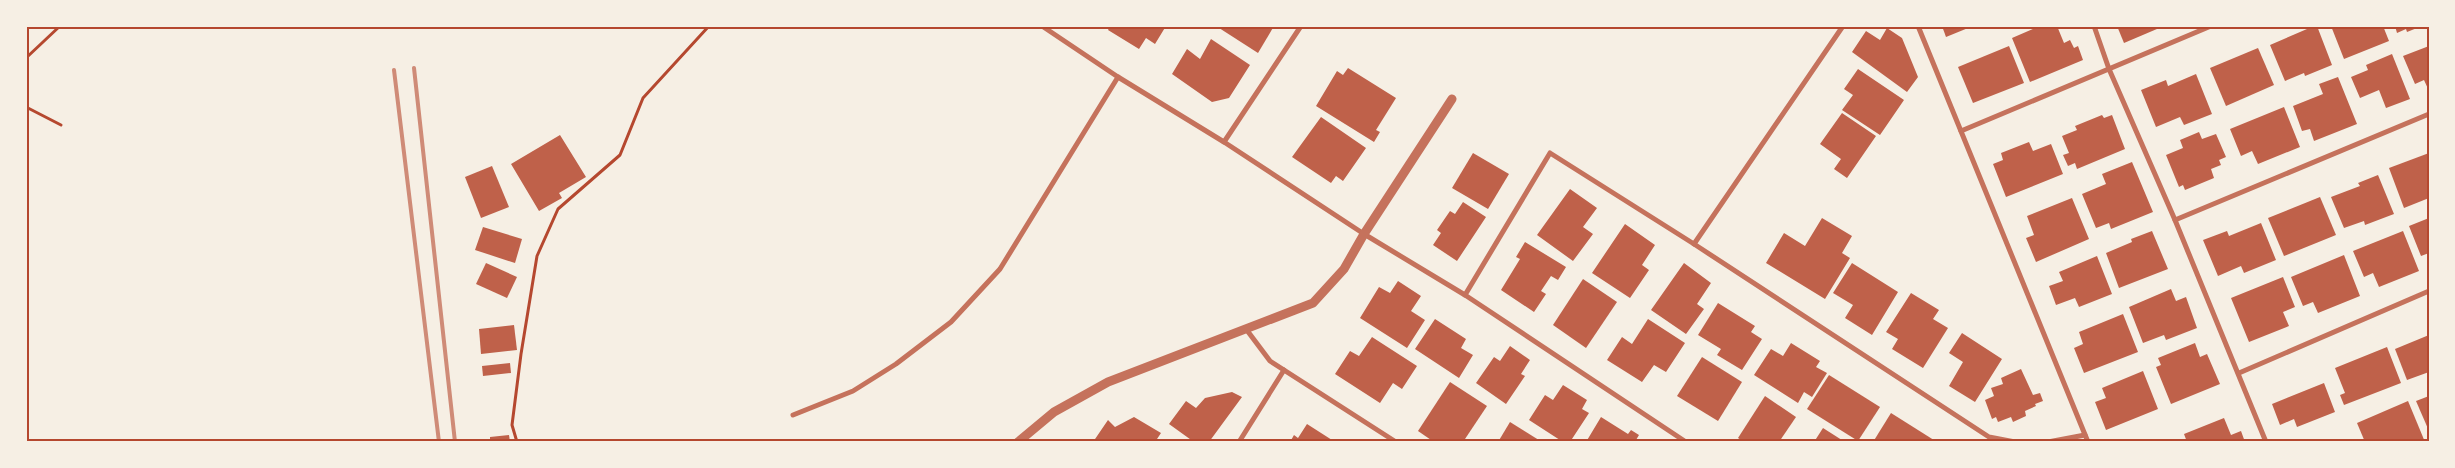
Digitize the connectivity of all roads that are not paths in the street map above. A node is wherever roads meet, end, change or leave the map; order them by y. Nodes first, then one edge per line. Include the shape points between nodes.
1 (1042, 26) edge
2 (1301, 26) edge
3 (1843, 26) edge
4 (1918, 26) edge
5 (2094, 26) edge
6 (2211, 26) edge
7 (2109, 69) junction
8 (1118, 77) junction
9 (1452, 100) dead end
10 (2429, 114) edge
11 (1961, 131) junction
12 (1224, 142) junction
13 (2175, 220) junction
14 (1364, 234) junction
15 (1694, 244) junction
16 (2429, 291) edge
17 (1465, 295) junction
18 (1246, 330) junction
19 (1284, 370) junction
20 (2238, 373) junction
21 (793, 415) dead end
22 (2086, 435) junction
23 (1018, 442) edge
24 (1239, 442) edge
25 (1396, 442) edge
26 (1686, 442) edge
27 (2015, 442) edge
28 (2048, 442) edge
29 (2088, 442) edge
30 (2266, 442) edge

1 - 8 street
2 - 12 street
3 - 15 street
4 - 11 street
5 - 7 street
6 - 7 street
7 - 11 street
7 - 13 street
8 - 12 street
8 - 21 street via 1000,269 950,322 896,364 853,391
9 - 14 street
10 - 13 street
11 - 22 street
12 - 14 street
13 - 20 street
14 - 17 street
14 - 18 street via 1344,269 1313,303
15 - 17 street via 1550,153
15 - 27 street via 1989,437
16 - 20 street
17 - 26 street
18 - 19 street via 1270,361
18 - 23 street via 1108,382 1054,412
19 - 24 street
19 - 25 street
20 - 30 street
22 - 28 street
22 - 29 street

